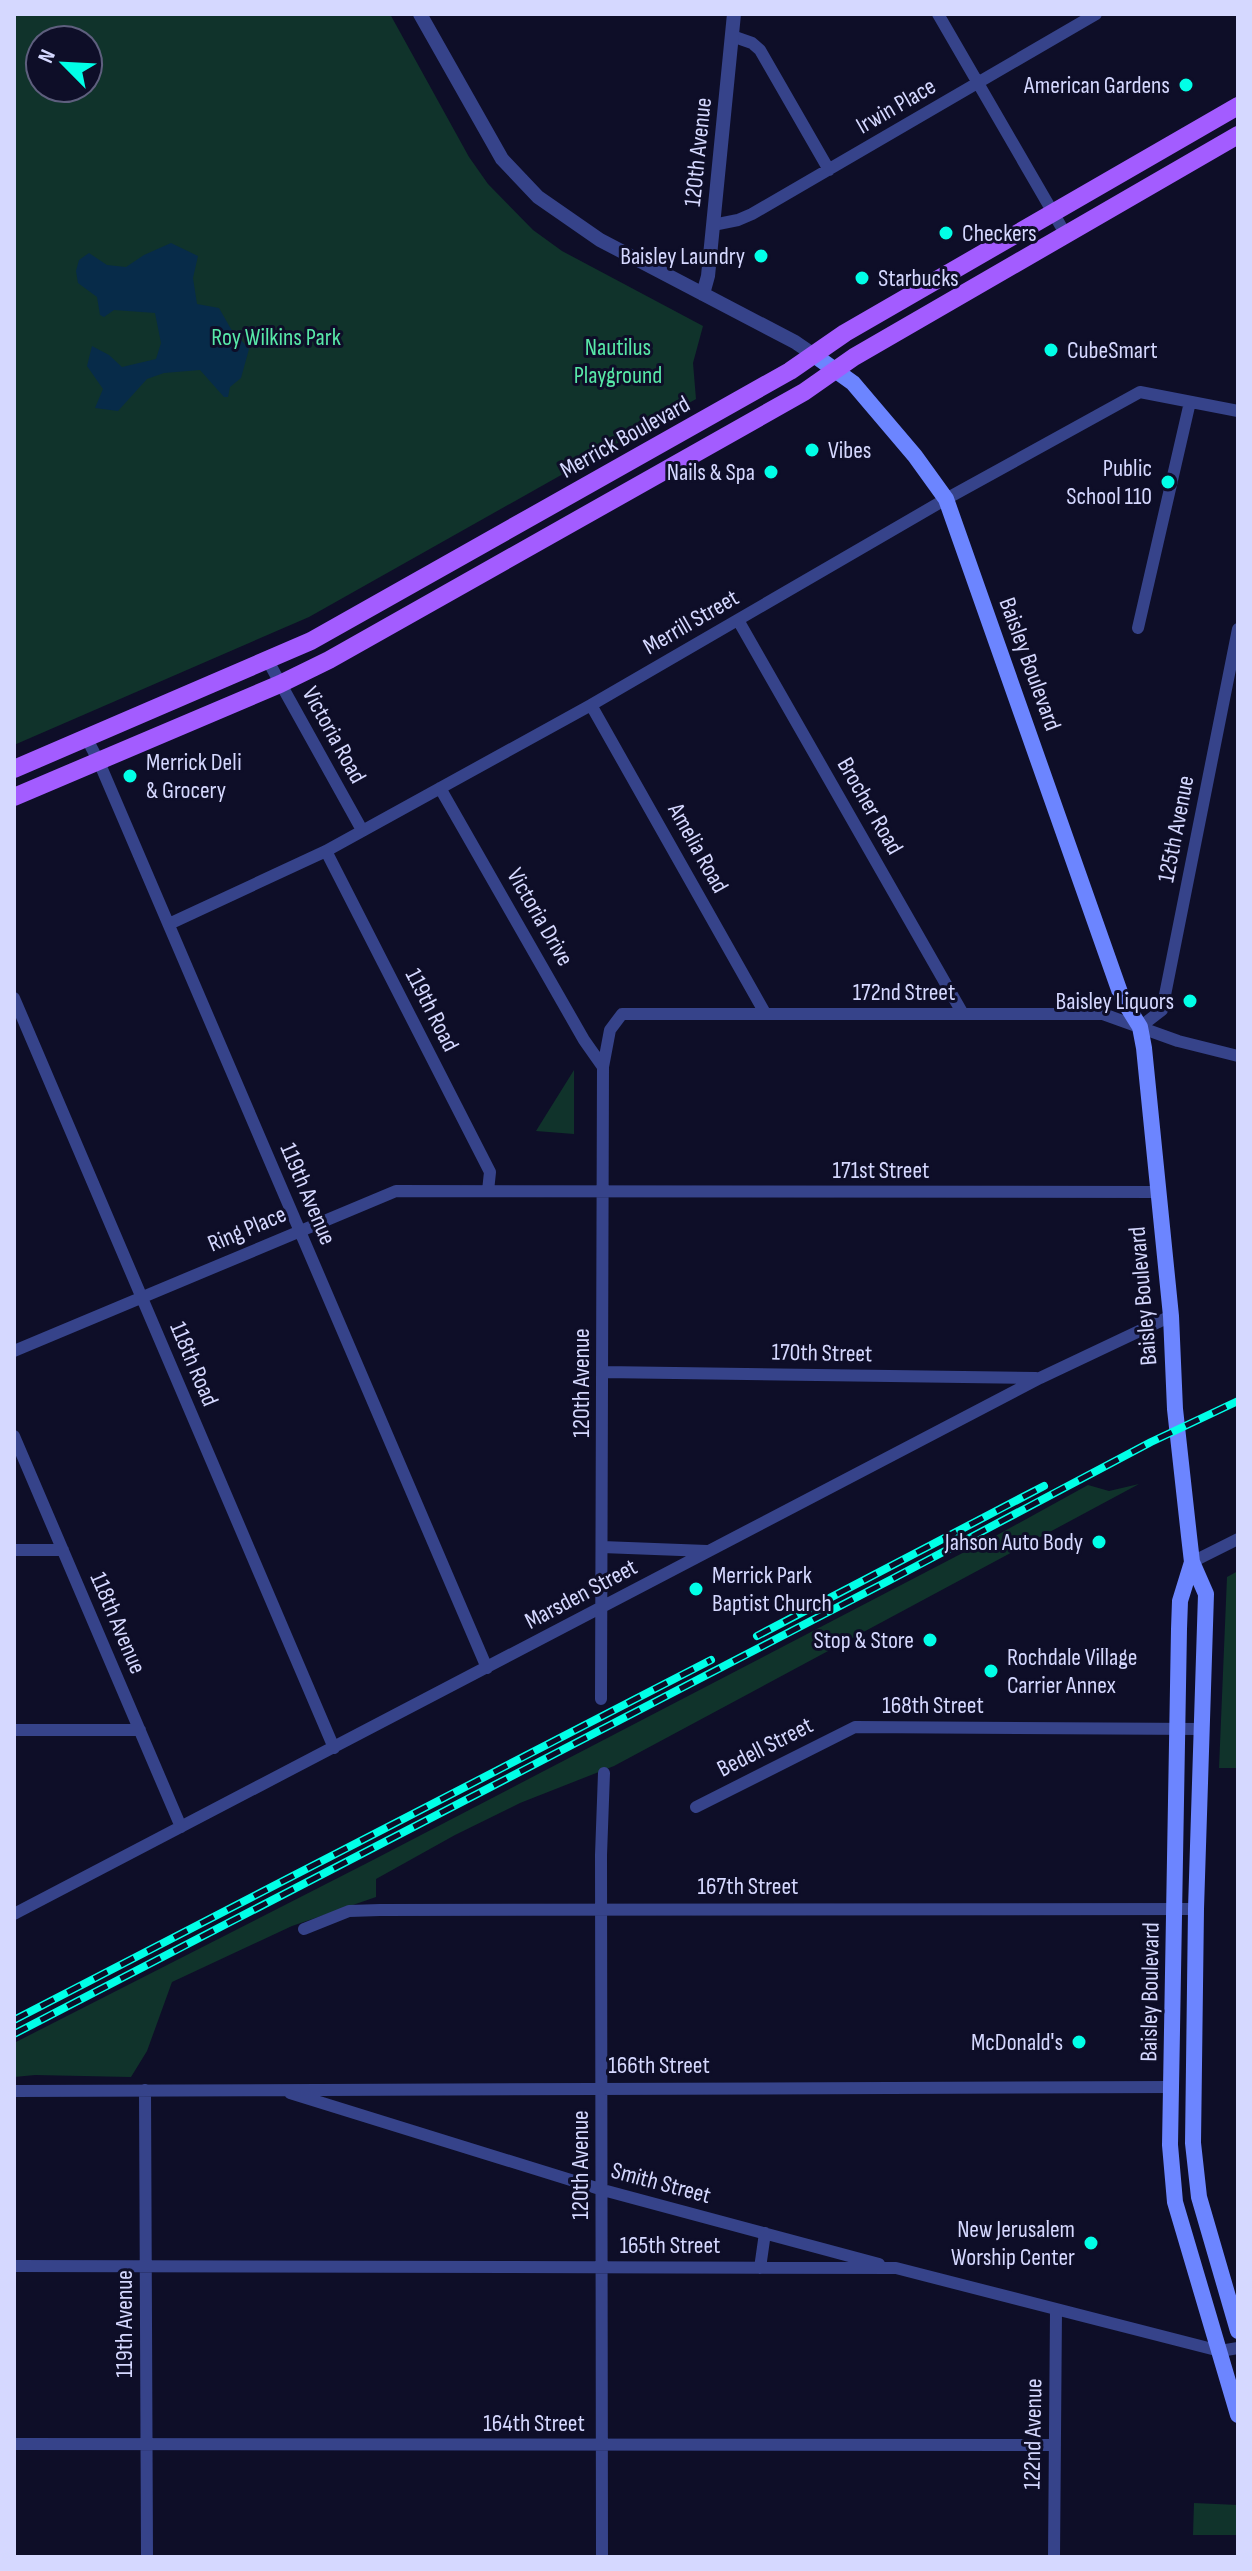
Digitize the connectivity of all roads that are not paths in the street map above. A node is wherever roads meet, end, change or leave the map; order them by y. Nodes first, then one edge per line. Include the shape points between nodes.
1 (420, 14) edge
2 (734, 14) edge
3 (938, 14) edge
4 (1096, 14) edge
5 (732, 36) junction
6 (978, 84) junction
7 (1238, 106) edge
8 (1238, 135) edge
9 (829, 170) junction
10 (1053, 213) junction
11 (713, 225) junction
12 (1066, 235) junction
13 (703, 294) junction
14 (814, 355) junction
15 (835, 371) junction
16 (1190, 402) junction
17 (1238, 411) edge
18 (946, 499) junction
19 (738, 620) junction
20 (1138, 628) dead end
21 (1238, 629) edge
22 (268, 661) junction
23 (280, 684) junction
24 (591, 705) junction
25 (87, 739) junction
26 (99, 762) junction
27 (14, 769) edge
28 (440, 788) junction
29 (14, 797) edge
30 (362, 830) junction
31 (326, 851) junction
32 (169, 924) junction
33 (14, 998) edge
34 (765, 1013) junction
35 (963, 1014) junction
36 (1140, 1027) junction
37 (1238, 1056) edge
38 (603, 1067) junction
39 (488, 1191) junction
40 (603, 1191) junction
41 (1159, 1192) junction
42 (300, 1231) junction
43 (142, 1298) junction
44 (1171, 1316) junction
45 (14, 1351) edge
46 (603, 1372) junction
47 (1040, 1378) junction
48 (14, 1436) edge
49 (1238, 1539) edge
50 (602, 1547) junction
51 (14, 1550) edge
52 (63, 1550) junction
53 (710, 1551) junction
54 (1192, 1562) junction
55 (601, 1608) junction
56 (487, 1668) junction
57 (601, 1699) dead end
58 (855, 1727) joint
59 (1179, 1728) junction
60 (1203, 1729) junction
61 (14, 1730) edge
62 (140, 1730) junction
63 (334, 1748) junction
64 (604, 1773) dead end
65 (696, 1807) dead end
66 (181, 1827) junction
67 (602, 1908) junction
68 (1175, 1908) junction
69 (1196, 1909) junction
70 (14, 1914) edge
71 (304, 1929) dead end
72 (602, 2087) junction
73 (1173, 2087) junction
74 (280, 2089) junction
75 (1193, 2089) junction
76 (145, 2090) junction
77 (14, 2091) edge
78 (603, 2190) junction
79 (765, 2233) junction
80 (14, 2266) edge
81 (146, 2266) junction
82 (600, 2267) junction
83 (760, 2268) junction
84 (896, 2268) junction
85 (1056, 2310) junction
86 (1238, 2331) edge
87 (1238, 2348) edge
88 (1220, 2351) junction
89 (1238, 2415) edge
90 (14, 2444) edge
91 (147, 2445) junction
92 (602, 2445) junction
93 (1055, 2445) junction
94 (147, 2557) edge
95 (602, 2557) edge
96 (1054, 2557) edge

1 - 13 street, Baisley Boulevard via 502,159 538,197 600,240
2 - 5 street, 120th Avenue
3 - 6 street
4 - 6 street, Irwin Place
5 - 9 street via 760,50
5 - 11 street, 120th Avenue
6 - 9 street, Irwin Place
6 - 10 street
7 - 10 main road, Merrick Boulevard
8 - 12 main road, Merrick Boulevard
9 - 11 street, Irwin Place via 752,214
10 - 12 street
10 - 14 main road, Merrick Boulevard
11 - 13 street, 120th Avenue
12 - 15 main road, Merrick Boulevard
13 - 14 street, Baisley Boulevard
14 - 15 main road, Baisley Boulevard
14 - 22 main road, Merrick Boulevard
15 - 18 main road, Baisley Boulevard via 853,383
15 - 23 main road, Merrick Boulevard
16 - 17 street, Merrill Street
16 - 18 street, Merrill Street via 1140,392
16 - 20 street
18 - 19 street, Merrill Street
18 - 36 main road, Baisley Boulevard via 1122,998
19 - 24 street, Merrill Street
19 - 35 street, Brocher Road
21 - 36 street, 125th Avenue via 1162,1010
22 - 23 street, Victoria Road
22 - 25 main road, Merrick Boulevard
23 - 26 main road, Merrick Boulevard
23 - 30 street, Victoria Road
24 - 28 street, Merrill Street
24 - 34 street, Amelia Road
25 - 26 street, 119th Avenue
25 - 27 main road, Merrick Boulevard
26 - 29 main road, Merrick Boulevard
26 - 32 street, 119th Avenue
28 - 30 street, Merrill Street
28 - 38 street, Victoria Drive
30 - 31 street, Merrill Street
31 - 32 street, Merrill Street
31 - 39 street, 119th Road via 490,1172
32 - 42 street, 119th Avenue
33 - 43 street, 118th Road
34 - 35 street, 172nd Street
34 - 38 street, 172nd Street via 622,1014 610,1030
35 - 36 street, 172nd Street via 1103,1014
36 - 37 street, 172nd Street
36 - 41 main road, Baisley Boulevard
38 - 40 street, 120th Avenue
39 - 40 street, Ring Place
39 - 42 street, Ring Place via 396,1191
40 - 41 street, 171st Street
40 - 46 street, 120th Avenue
41 - 44 main road, Baisley Boulevard
42 - 43 street, Ring Place
42 - 56 street, 119th Avenue
43 - 45 street, Ring Place
43 - 63 street, 118th Road
44 - 47 street, Marsden Street
44 - 54 main road, Baisley Boulevard
46 - 47 street, 170th Street
46 - 50 street, 120th Avenue
47 - 53 street, Marsden Street
48 - 52 street, 118th Avenue
49 - 54 street
50 - 53 street
50 - 55 street, 120th Avenue
51 - 52 street
52 - 62 street, 118th Avenue
53 - 55 street, Marsden Street
54 - 59 main road, Baisley Boulevard via 1180,1601
54 - 60 main road, Baisley Boulevard via 1206,1594
55 - 56 street, Marsden Street
55 - 57 street, 120th Avenue
56 - 63 street, Marsden Street
58 - 59 street, 168th Street
58 - 65 street, Bedell Street
59 - 60 street, 168th Street
59 - 68 main road, Baisley Boulevard
60 - 69 main road, Baisley Boulevard
61 - 62 street
62 - 66 street, 118th Avenue
63 - 66 street, Marsden Street
64 - 67 street, 120th Avenue
66 - 70 street, Marsden Street
67 - 68 street, 167th Street
67 - 71 street, 167th Street via 349,1911
67 - 72 street, 120th Avenue
68 - 69 street, 167th Street
68 - 73 main road, Baisley Boulevard
69 - 75 main road, Baisley Boulevard
72 - 73 street, 166th Street
72 - 74 street, 166th Street
72 - 78 street, 120th Avenue
73 - 75 main road
73 - 88 main road, Baisley Boulevard via 1170,2145 1175,2202
74 - 76 street, 166th Street
74 - 78 street, Smith Street
75 - 86 main road, Baisley Boulevard via 1199,2197
76 - 77 street
76 - 81 street, 119th Avenue
78 - 79 street, Smith Street
78 - 82 street, 120th Avenue
79 - 83 street
79 - 84 street, Smith Street
80 - 81 street, 165th Street
81 - 82 street, 165th Street
81 - 91 street, 119th Avenue
82 - 83 street, 165th Street
82 - 92 street, 120th Avenue
83 - 84 street, 165th Street
84 - 85 street, 165th Street
85 - 88 street, 165th Street
85 - 93 street, 122nd Avenue
87 - 88 street
88 - 89 main road, Baisley Boulevard
90 - 91 street, 164th Street
91 - 92 street, 164th Street
91 - 94 street, 119th Avenue
92 - 93 street, 164th Street
92 - 95 street, 120th Avenue
93 - 96 street, 122nd Avenue

